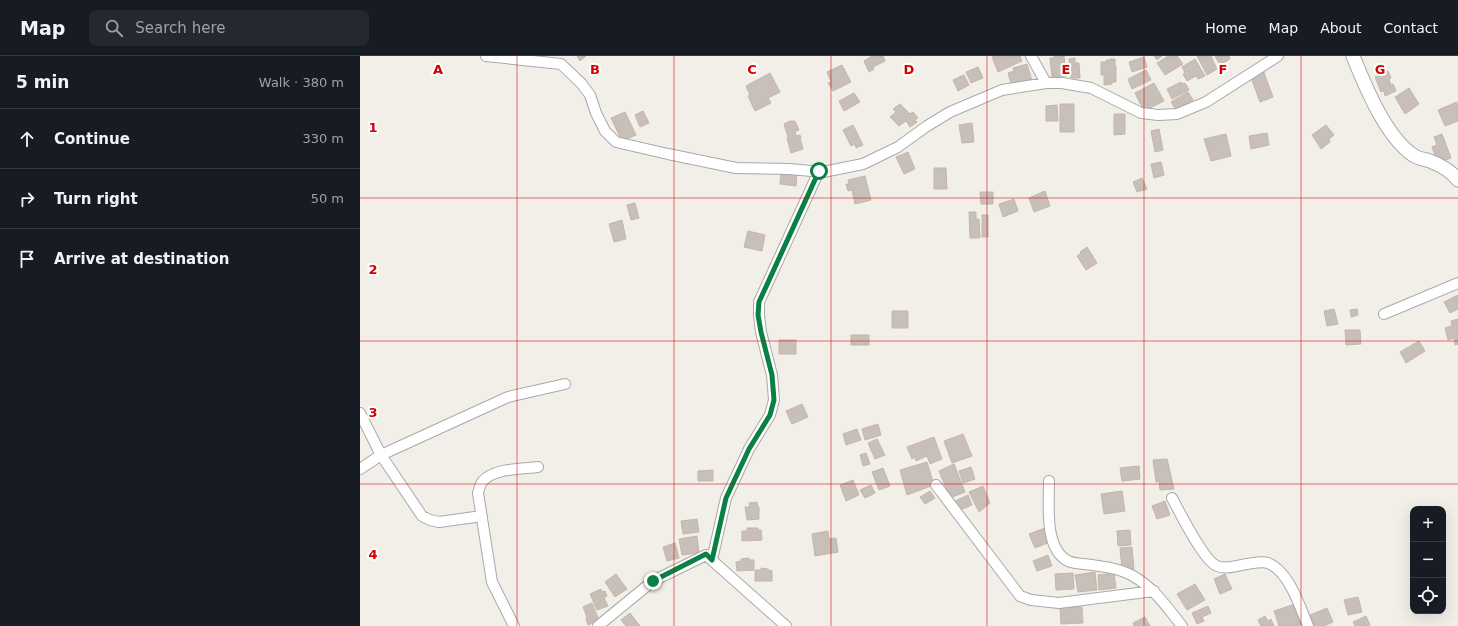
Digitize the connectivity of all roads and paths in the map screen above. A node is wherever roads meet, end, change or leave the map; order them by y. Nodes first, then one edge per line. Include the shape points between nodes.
1 (486, 56) edge
2 (1031, 56) edge
3 (1278, 56) edge
4 (1353, 56) edge
5 (1046, 83) junction
6 (819, 171) junction
7 (1458, 180) edge
8 (1458, 283) edge
9 (1384, 314) dead end
10 (565, 384) dead end
11 (360, 413) edge
12 (381, 455) junction
13 (538, 467) dead end
14 (360, 469) edge
15 (1049, 481) dead end
16 (936, 485) dead end
17 (1172, 498) dead end
18 (482, 516) junction
19 (712, 560) junction
20 (1154, 591) junction
21 (514, 626) edge
22 (598, 626) edge
23 (786, 626) edge
24 (1182, 626) edge
25 (1308, 626) edge

1 - 6 street via 561,64 590,95 605,131 616,142 736,168
2 - 5 street
3 - 5 street via 1206,102 1176,114 1141,113 1091,88
4 - 7 street via 1366,88 1397,140 1414,156 1432,162
5 - 6 street via 1002,90 950,112 898,147 863,164
6 - 19 street via 759,302 758,315 772,375 774,400 770,415 749,449 726,498
8 - 9 street
10 - 12 street via 508,397
11 - 12 street
12 - 14 street
12 - 18 street via 422,516 439,522
13 - 18 street via 498,472 488,476 481,483 478,494
15 - 20 street via 1049,531 1061,556 1069,561 1113,568 1133,576
16 - 20 street via 1020,596 1059,603
17 - 25 street via 1206,556 1217,567 1257,562 1268,563 1278,569 1286,577
18 - 21 street via 492,582
19 - 22 street via 706,554 653,581
19 - 23 street
20 - 24 street

